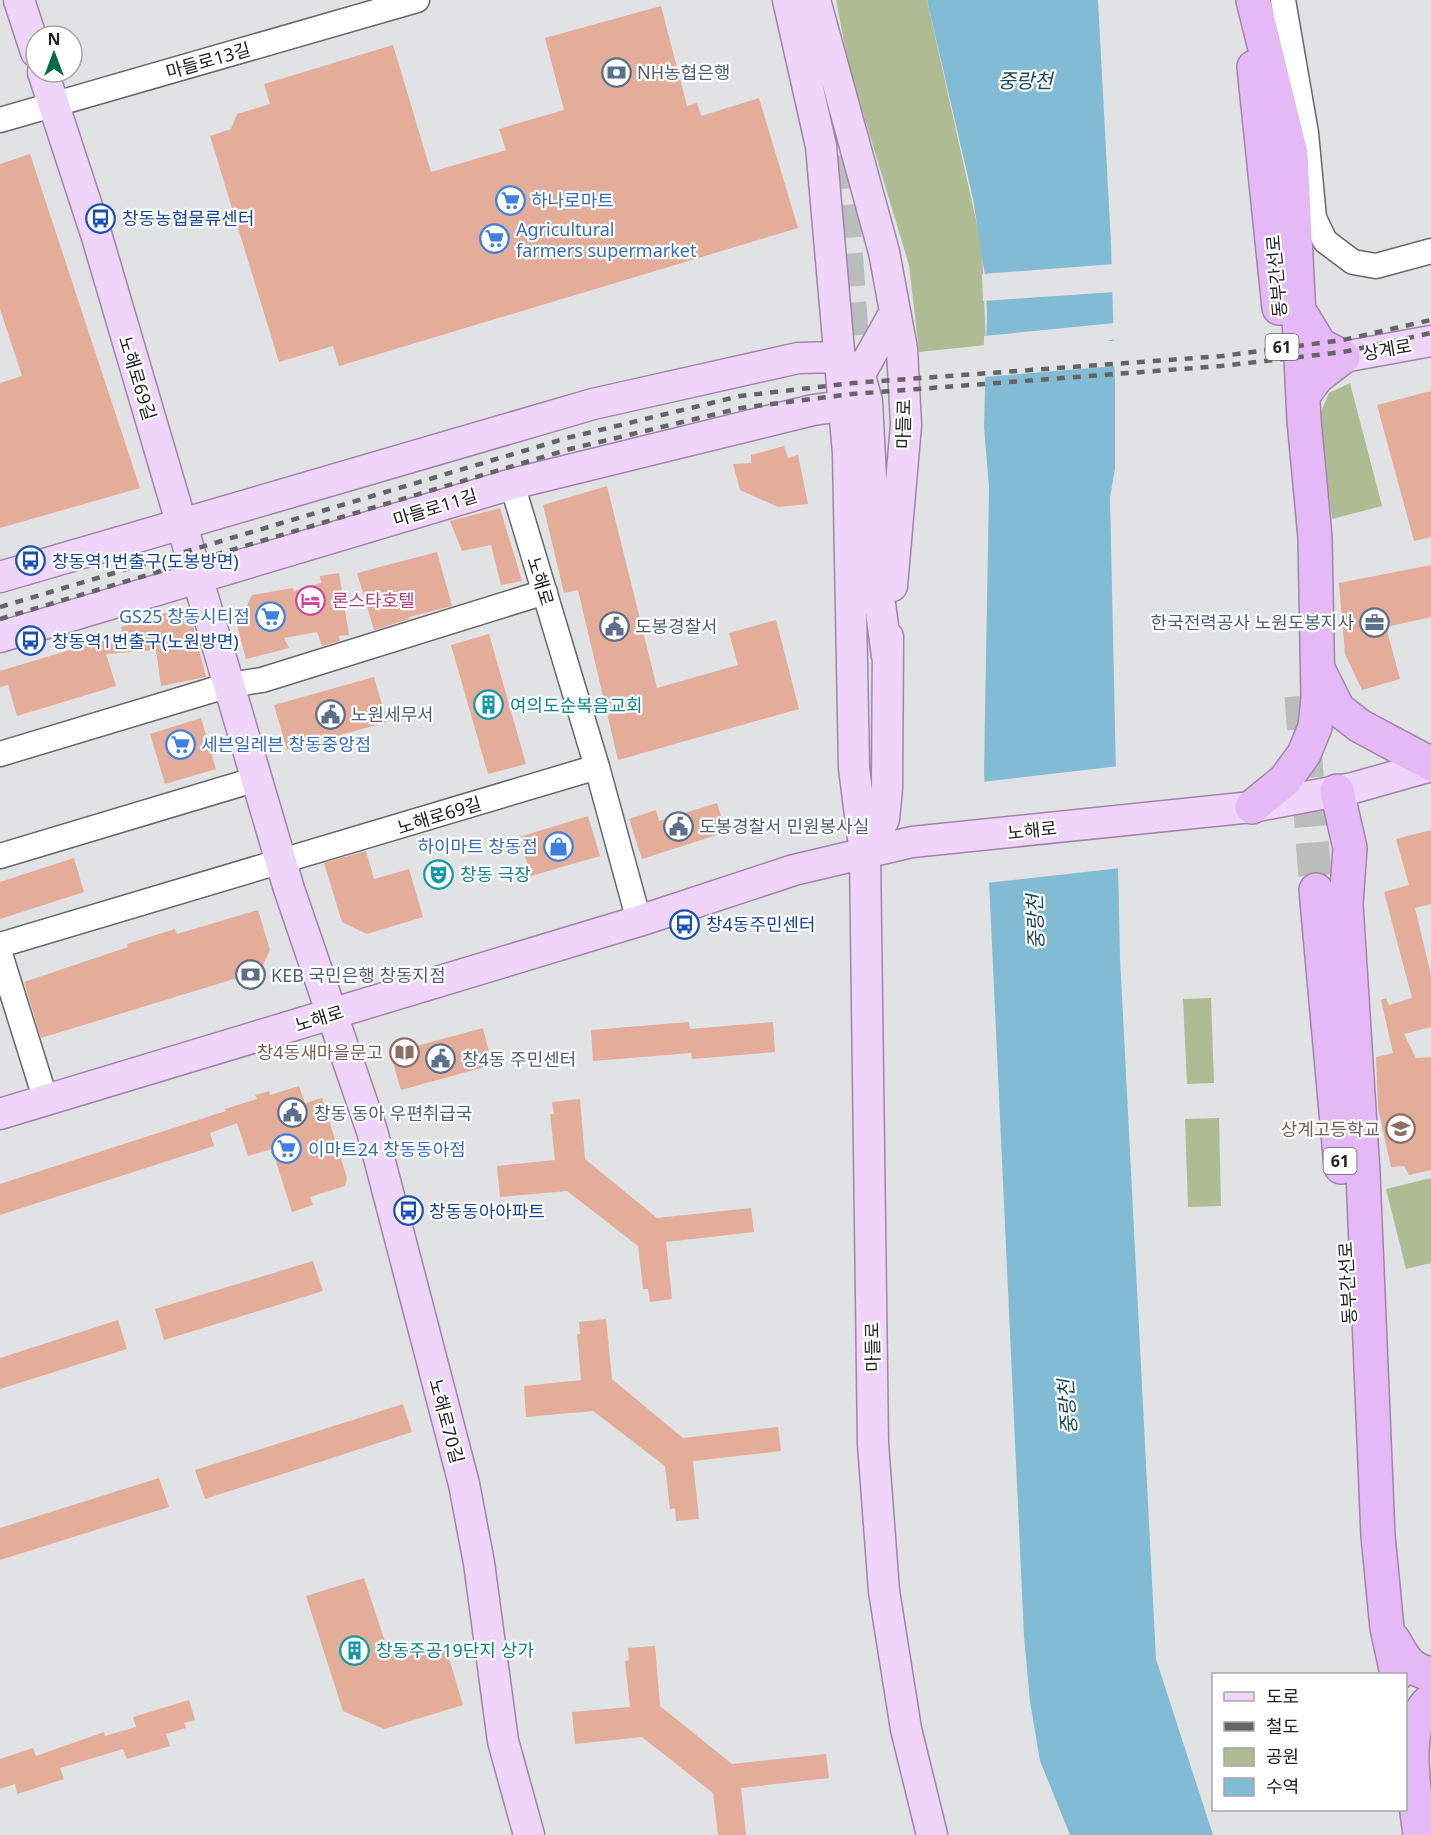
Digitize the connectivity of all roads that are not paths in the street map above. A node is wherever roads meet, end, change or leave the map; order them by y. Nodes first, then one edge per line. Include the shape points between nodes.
1 (19, 0) edge
2 (417, 0) edge
3 (788, 0) edge
4 (815, 0) edge
5 (1252, 0) edge
6 (1283, 0) edge
7 (27, 24) edge
8 (47, 84) edge
9 (53, 104) junction
10 (0, 120) edge
11 (1431, 251) edge
12 (895, 312) junction
13 (1300, 312) junction
14 (1431, 342) edge
15 (1343, 357) junction
16 (849, 367) junction
17 (1305, 393) junction
18 (842, 405) junction
19 (790, 415) junction
20 (848, 453) junction
21 (512, 484) junction
22 (182, 526) junction
23 (0, 577) edge
24 (198, 579) junction
25 (544, 592) junction
26 (0, 637) edge
27 (887, 656) junction
28 (1309, 683) junction
29 (229, 685) junction
30 (0, 753) edge
31 (1431, 765) edge
32 (597, 767) junction
33 (257, 779) junction
34 (1337, 791) junction
35 (1237, 809) junction
36 (865, 854) junction
37 (0, 856) edge
38 (281, 863) junction
39 (1316, 891) tunnel mouth
40 (639, 921) junction
41 (0, 945) edge
42 (0, 954) edge
43 (332, 1014) junction
44 (46, 1101) junction
45 (0, 1114) edge
46 (1387, 1628) junction
47 (1376, 1673) edge
48 (1397, 1673) edge
49 (1431, 1674) edge
50 (1431, 1700) edge
51 (1408, 1728) edge
52 (1407, 1790) edge
53 (529, 1835) edge
54 (932, 1835) edge
55 (1419, 1835) edge

1 - 7 main road
2 - 9 street, 마들로13길
3 - 16 main road via 821,146
4 - 12 main road, 마들로 via 884,252
5 - 13 highway via 1291,154
5 - 28 highway, 동부간선로 / 61 via 1255,101 1282,340
6 - 11 street via 1306,133 1314,218 1325,241 1353,262 1376,266
8 - 9 main road, 노해로69길
9 - 10 street, 마들로13길
9 - 22 main road, 노해로69길 via 97,237
12 - 16 main road
12 - 27 main road, 마들로 via 902,349 906,425
13 - 15 highway via 1320,345
13 - 17 highway
14 - 15 main road, 상계로
15 - 17 highway via 1317,377
16 - 18 main road
16 - 22 main road via 798,358 592,404
16 - 27 main road via 867,401 876,574
17 - 28 highway via 1315,537
18 - 19 main road, 마들로11길
18 - 20 main road, 마들로
19 - 20 main road via 822,420 835,431
19 - 21 main road, 마들로11길
20 - 36 main road, 마들로 via 854,768
21 - 24 main road, 마들로11길
21 - 25 street, 노해로
22 - 23 main road
22 - 24 main road, 노해로69길
24 - 26 main road, 마들로11길
24 - 29 main road, 노해로69길
25 - 29 street via 262,680
25 - 32 street, 노해로
27 - 36 main road, 마들로 via 884,819
28 - 31 highway via 1360,726
28 - 35 highway via 1315,727 1304,754 1285,780
29 - 30 street
29 - 33 main road, 노해로69길
31 - 34 main road, 노해로
32 - 38 street, 노해로69길
32 - 40 street, 노해로
33 - 37 street
33 - 38 main road, 노해로69길
34 - 35 main road, 노해로
34 - 46 highway via 1350,848 1346,904 1363,1173 1376,1502
35 - 36 main road, 노해로 via 912,842
36 - 40 main road, 노해로 via 794,870
36 - 54 main road, 마들로 via 873,1444 884,1591 906,1729
38 - 41 street, 노해로69길
38 - 43 main road, 노해로69길
39 - 47 highway, 동부간선로 / 61 via 1342,1183 1362,1574
40 - 43 main road, 노해로
42 - 44 street
43 - 44 main road, 노해로
43 - 53 main road, 노해로70길 via 372,1131 464,1484 481,1575 503,1741
44 - 45 main road, 노해로
46 - 48 highway
46 - 49 highway via 1408,1665
50 - 51 highway
51 - 55 highway
52 - 55 highway

